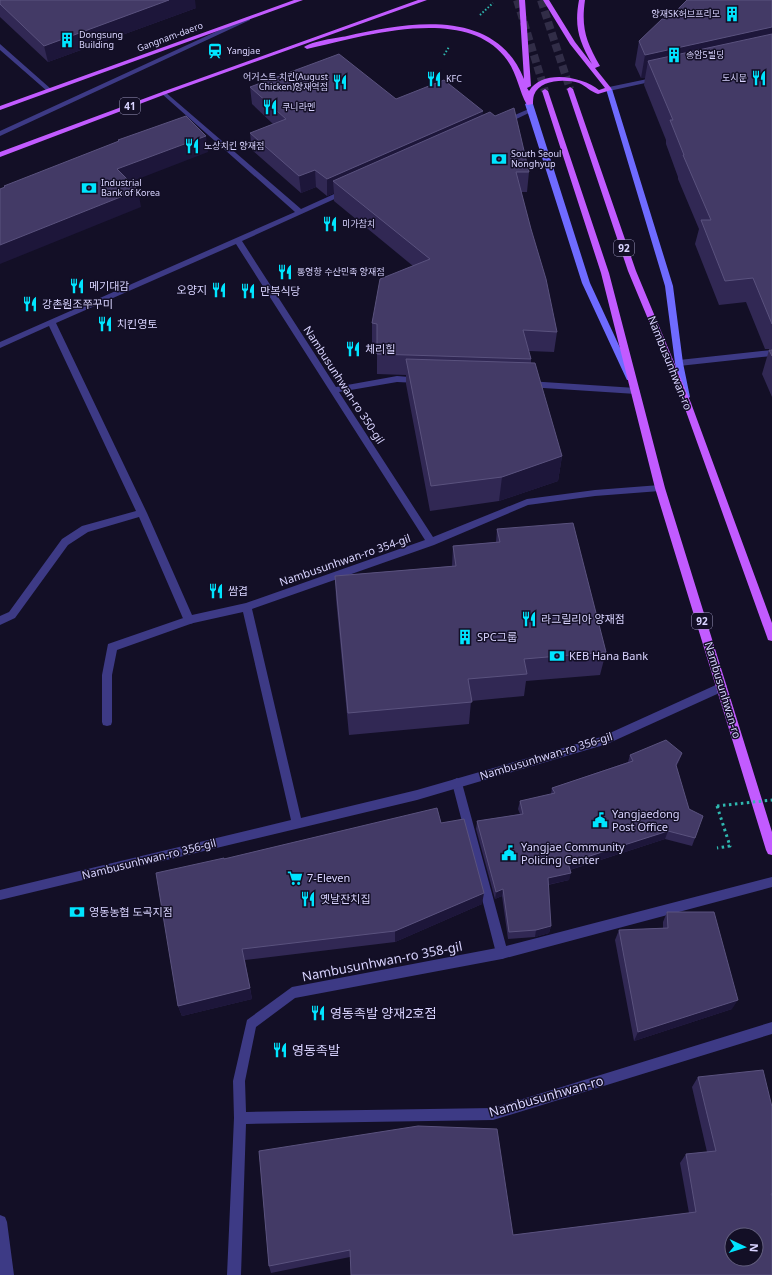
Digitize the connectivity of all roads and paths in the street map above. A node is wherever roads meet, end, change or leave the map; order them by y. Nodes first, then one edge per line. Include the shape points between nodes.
1 (300, 0) edge
2 (424, 0) edge
3 (522, 0) edge
4 (546, 0) edge
5 (582, 0) edge
6 (493, 3) dead end
7 (478, 17) dead end
8 (250, 18) junction
9 (0, 46) edge
10 (261, 58) junction
11 (665, 77) edge
12 (570, 89) tunnel mouth
13 (609, 89) junction
14 (49, 90) junction
15 (545, 91) tunnel mouth
16 (164, 93) junction
17 (530, 107) junction
18 (0, 108) edge
19 (493, 127) edge
20 (0, 134) edge
21 (0, 155) edge
22 (350, 190) edge
23 (300, 212) junction
24 (237, 240) junction
25 (52, 323) junction
26 (0, 345) edge
27 (772, 353) edge
28 (679, 363) junction
29 (427, 380) edge
30 (518, 383) edge
31 (334, 390) junction
32 (636, 391) junction
33 (687, 403) junction
34 (660, 488) junction
35 (142, 513) junction
36 (431, 542) junction
37 (247, 607) junction
38 (188, 620) junction
39 (0, 621) edge
40 (772, 637) edge
41 (722, 687) junction
42 (107, 722) dead end
43 (457, 783) junction
44 (772, 800) edge
45 (297, 823) junction
46 (717, 848) dead end
47 (772, 850) edge
48 (772, 882) edge
49 (0, 895) edge
50 (502, 953) junction
51 (772, 1028) edge
52 (240, 1118) junction
53 (0, 1222) edge
54 (6, 1275) edge
55 (234, 1275) edge

1 - 8 main road, Gangnam-daero
2 - 10 main road, 41
3 - 17 main road
4 - 13 main road via 572,43
5 - 13 main road via 582,40
6 - 7 path
8 - 14 main road, Gangnam-daero
8 - 20 street
9 - 14 street
10 - 16 main road, 41
10 - 17 main road via 396,27 430,26 464,30 479,34 501,47 513,61
11 - 13 street
12 - 33 main road, Nambusunhwan-ro / 92 via 632,271
13 - 17 main road via 598,92 579,81 554,79 536,87 530,94
13 - 28 main road via 669,286
14 - 18 main road, Gangnam-daero
15 - 32 main road, Nambusunhwan-ro / 92 via 605,273
16 - 21 main road, 41
16 - 23 street
17 - 19 street
17 - 32 main road via 586,283
22 - 23 street
23 - 24 street
24 - 25 street
24 - 31 street, Nambusunhwan-ro 350-gil
25 - 26 street
25 - 35 street
27 - 28 street
28 - 33 main road
29 - 31 street via 397,379
30 - 32 street
31 - 36 street, Nambusunhwan-ro 350-gil
32 - 34 main road, Nambusunhwan-ro / 92
33 - 40 main road, Nambusunhwan-ro / 92
34 - 36 street, Nambusunhwan-ro 354-gil via 527,502
34 - 41 main road, Nambusunhwan-ro / 92
35 - 38 street
35 - 39 street via 86,529 65,542 12,615
36 - 37 street, Nambusunhwan-ro 354-gil
37 - 38 street, Nambusunhwan-ro 354-gil
37 - 45 street
38 - 42 street, Nambusunhwan-ro 354-gil via 112,647 107,674
41 - 43 street, Nambusunhwan-ro 356-gil via 602,741
41 - 47 main road, Nambusunhwan-ro / 92
43 - 45 street, Nambusunhwan-ro 356-gil
43 - 50 street
44 - 46 path, bridge via 717,806 730,846
45 - 49 street, Nambusunhwan-ro 356-gil
48 - 50 street, Nambusunhwan-ro 358-gil
50 - 52 street, Nambusunhwan-ro 358-gil via 292,993 252,1024 239,1081
51 - 52 street, Nambusunhwan-ro via 493,1114
52 - 55 street, Nambusunhwan-ro 358-gil
53 - 54 street

